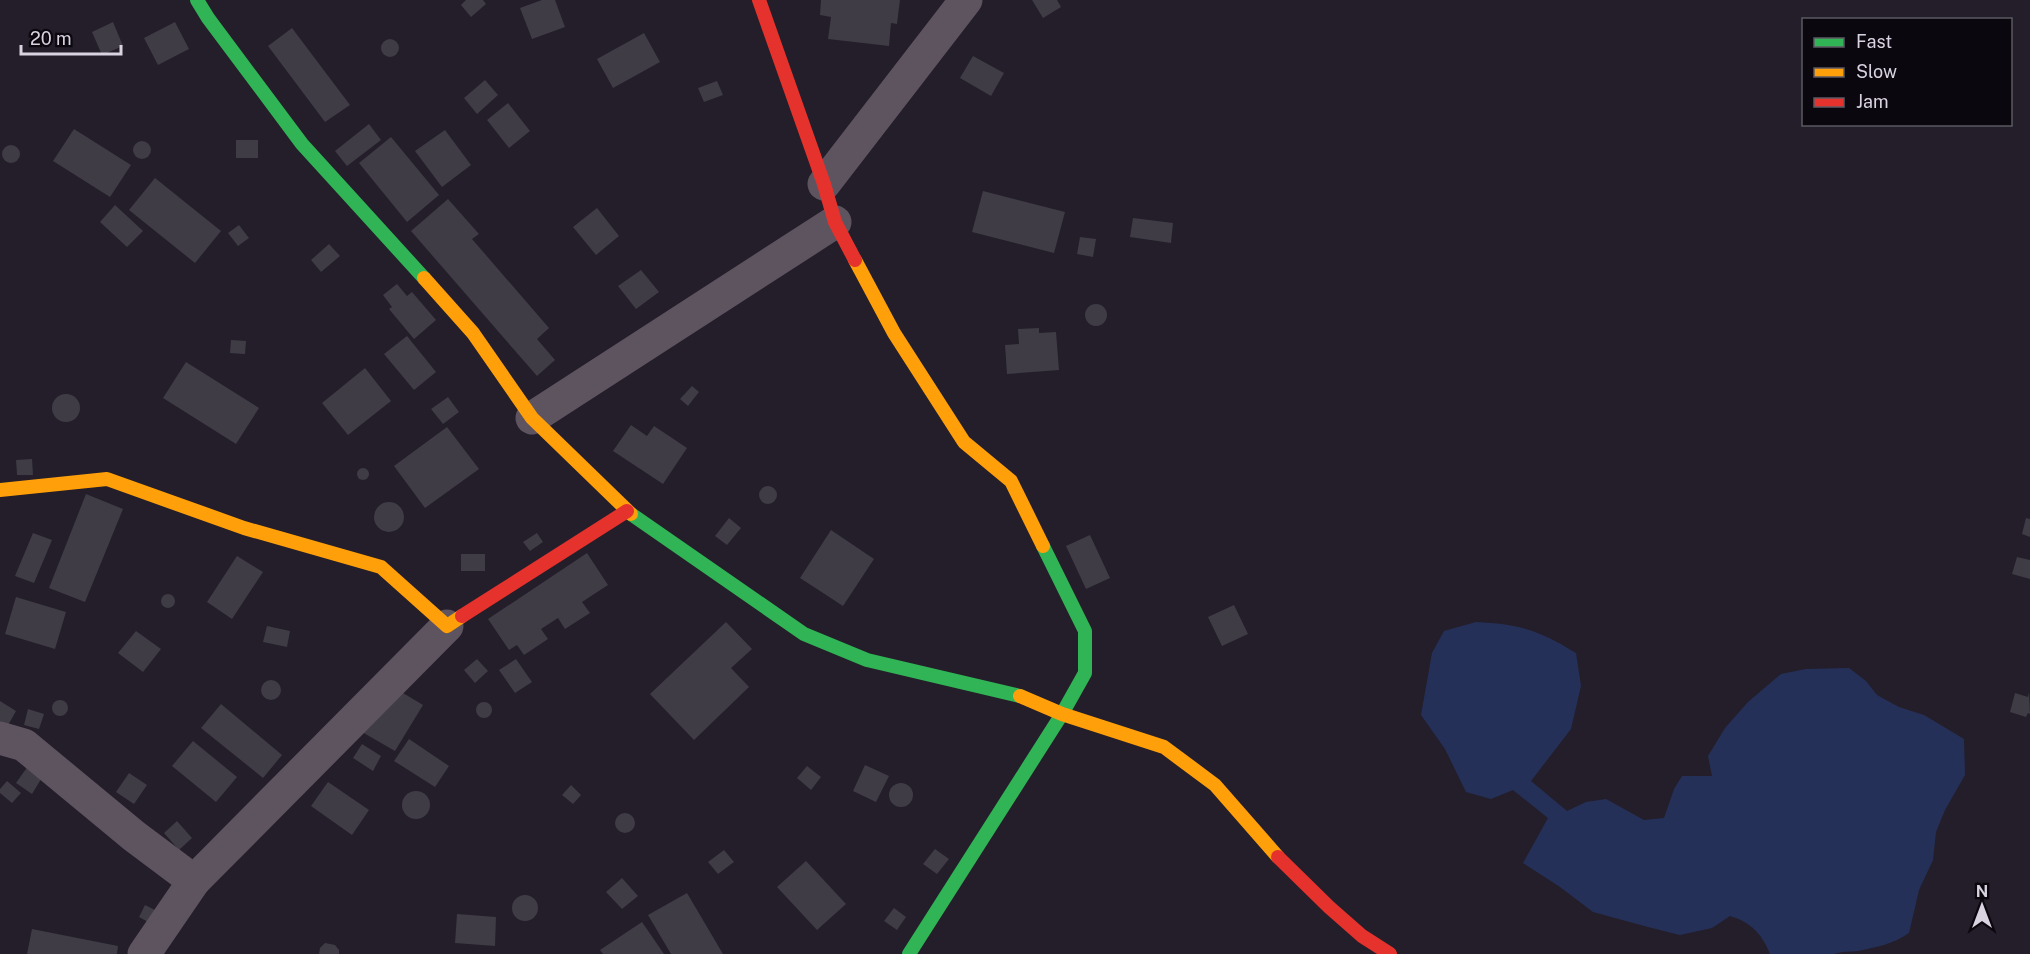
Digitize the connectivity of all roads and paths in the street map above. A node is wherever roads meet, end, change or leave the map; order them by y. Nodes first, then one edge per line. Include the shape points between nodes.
1 (196, 0) edge
2 (759, 0) edge
3 (966, 0) edge
4 (824, 184) junction
5 (835, 222) junction
6 (532, 418) junction
7 (0, 490) edge
8 (627, 511) junction
9 (447, 626) junction
10 (1062, 714) junction
11 (0, 738) edge
12 (194, 881) junction
13 (144, 954) edge
14 (909, 954) edge
15 (1390, 954) edge

1 - 6 street via 302,144 473,333
2 - 4 street
3 - 4 street
4 - 5 street
5 - 6 street
5 - 10 street via 894,333 964,442 1011,481 1085,631 1085,673
6 - 8 street
7 - 9 street via 107,479 243,528 381,567
8 - 9 street
8 - 10 street via 804,634 867,660 1018,695
9 - 12 street
10 - 14 street
10 - 15 street via 1164,747 1215,785 1271,850 1329,907
11 - 12 street via 24,745
12 - 13 street

